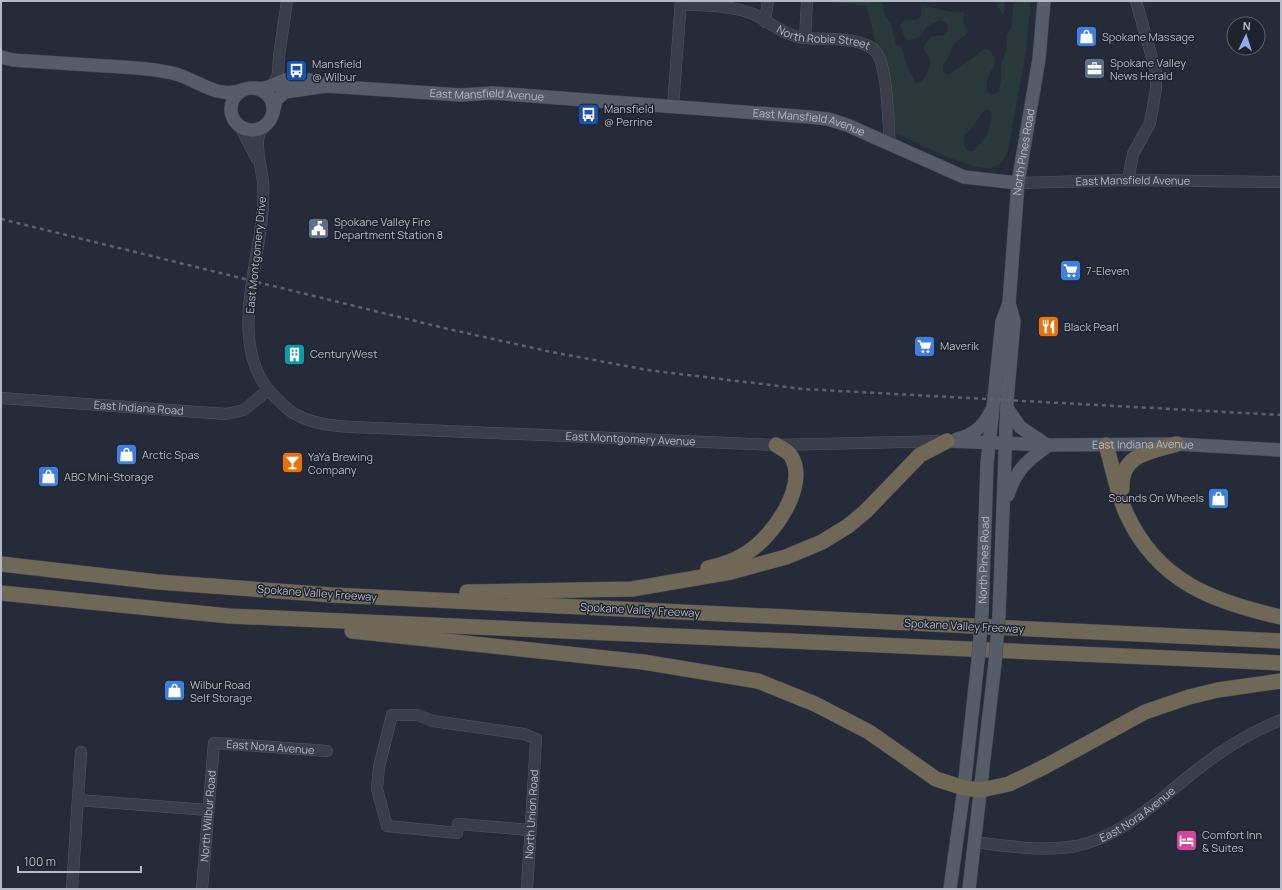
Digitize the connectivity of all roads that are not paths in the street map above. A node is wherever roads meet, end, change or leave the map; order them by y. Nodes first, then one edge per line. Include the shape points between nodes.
1 (287, 1) edge
2 (768, 1) edge
3 (807, 1) edge
4 (1044, 1) edge
5 (1136, 1) edge
6 (681, 2) edge
7 (765, 22) junction
8 (804, 38) junction
9 (1, 57) edge
10 (279, 63) junction
11 (287, 79) junction
12 (327, 86) junction
13 (206, 88) junction
14 (255, 88) junction
15 (270, 88) junction
16 (242, 90) junction
17 (673, 106) junction
18 (273, 113) junction
19 (232, 115) junction
20 (266, 125) junction
21 (240, 126) junction
22 (890, 145) junction
23 (259, 163) junction
24 (1128, 180) junction
25 (1281, 182) edge
26 (1018, 183) junction
27 (1009, 303) junction
28 (268, 390) junction
29 (1, 398) edge
30 (994, 404) junction
31 (1007, 408) junction
32 (947, 441) junction
33 (989, 443) junction
34 (1006, 444) junction
35 (1177, 444) junction
36 (776, 445) junction
37 (1049, 445) junction
38 (1106, 445) junction
39 (1281, 450) edge
40 (1122, 500) junction
41 (1004, 506) junction
42 (1, 564) edge
43 (632, 589) junction
44 (1, 593) edge
45 (332, 595) junction
46 (229, 616) junction
47 (1281, 617) edge
48 (1281, 641) edge
49 (1281, 663) edge
50 (1281, 681) edge
51 (1281, 720) edge
52 (214, 743) joint
53 (327, 751) dead end
54 (81, 752) dead end
55 (964, 788) junction
56 (981, 790) junction
57 (78, 800) junction
58 (208, 810) junction
59 (530, 830) junction
60 (974, 842) junction
61 (72, 889) edge
62 (202, 889) edge
63 (527, 889) edge
64 (950, 889) edge
65 (969, 889) edge

1 - 10 street
2 - 7 street
3 - 8 street
4 - 26 main road, North Pines Road via 1039,59
5 - 24 street via 1156,72 1156,89 1150,123 1133,154
6 - 7 street, North Robie Street via 735,8
6 - 17 street
7 - 8 street, North Robie Street via 782,32
8 - 22 street, North Robie Street via 848,40 868,46 876,52 885,86
9 - 13 main road via 149,68 177,74
10 - 11 street
10 - 15 street via 277,79
11 - 12 main road, East Mansfield Avenue via 312,80
11 - 15 main road
12 - 17 main road, East Mansfield Avenue via 461,95 493,93
12 - 18 main road, East Mansfield Avenue via 285,92 276,100
13 - 16 main road via 227,93
13 - 19 main road
14 - 15 main road
14 - 16 main road
14 - 18 main road via 262,90 271,100
16 - 19 main road via 232,100
17 - 22 main road, East Mansfield Avenue via 828,119
18 - 20 main road
19 - 21 main road
20 - 21 main road via 254,130
20 - 23 street, East Montgomery Drive via 258,139
21 - 23 street, East Montgomery Drive
22 - 26 main road, East Mansfield Avenue via 964,177
23 - 28 street, East Montgomery Drive via 263,200 249,313 250,343 254,367
24 - 25 street, East Mansfield Avenue
24 - 26 street, East Mansfield Avenue
26 - 27 main road, North Pines Road
27 - 30 main road, North Pines Road via 1002,322
27 - 31 main road, North Pines Road via 1014,321
28 - 29 street, East Indiana Road via 244,410 226,414
28 - 36 street, East Montgomery Avenue via 294,414 324,425
30 - 32 main road via 987,419 977,431 966,437
30 - 33 main road, North Pines Road
31 - 34 main road, North Pines Road
31 - 37 main road via 1020,427
32 - 33 main road, East Montgomery Avenue
32 - 36 street, East Montgomery Avenue
32 - 43 highway via 920,455 866,511 822,542 786,557 730,572
33 - 34 main road, East Montgomery Avenue
33 - 55 main road, North Pines Road, bridge via 982,613
34 - 37 main road, East Indiana Avenue
34 - 41 main road, North Pines Road
35 - 38 main road, East Indiana Avenue
35 - 39 main road, East Indiana Avenue
35 - 40 highway via 1133,459 1126,466 1121,479
36 - 43 highway via 790,454 796,477 787,506 762,541 734,560
37 - 38 main road, East Indiana Avenue
37 - 41 main road via 1019,470
38 - 40 highway
40 - 47 highway via 1138,537 1173,575 1211,597 1256,612
41 - 56 main road, North Pines Road, bridge via 999,615
42 - 45 highway, Spokane Valley Freeway via 158,582
43 - 45 highway
44 - 46 highway
45 - 48 highway, Spokane Valley Freeway
46 - 49 highway
46 - 55 highway via 642,662 758,681 815,704 869,732 936,779
50 - 56 highway via 1218,690 1145,712 1009,784
51 - 60 street, East Nora Avenue via 1230,745 1122,828 1098,840 1054,848
52 - 53 street, East Nora Avenue
52 - 58 street, North Wilbur Road
54 - 57 street
55 - 56 highway
55 - 64 main road, North Pines Road
56 - 60 main road, North Pines Road
57 - 58 street
57 - 61 street
58 - 62 street, North Wilbur Road
59 - 59 street, North Union Road via 536,739 524,734 433,721 417,714 392,715 379,767 377,789 387,826 457,833 458,824
59 - 63 street, North Union Road
60 - 65 main road, North Pines Road

